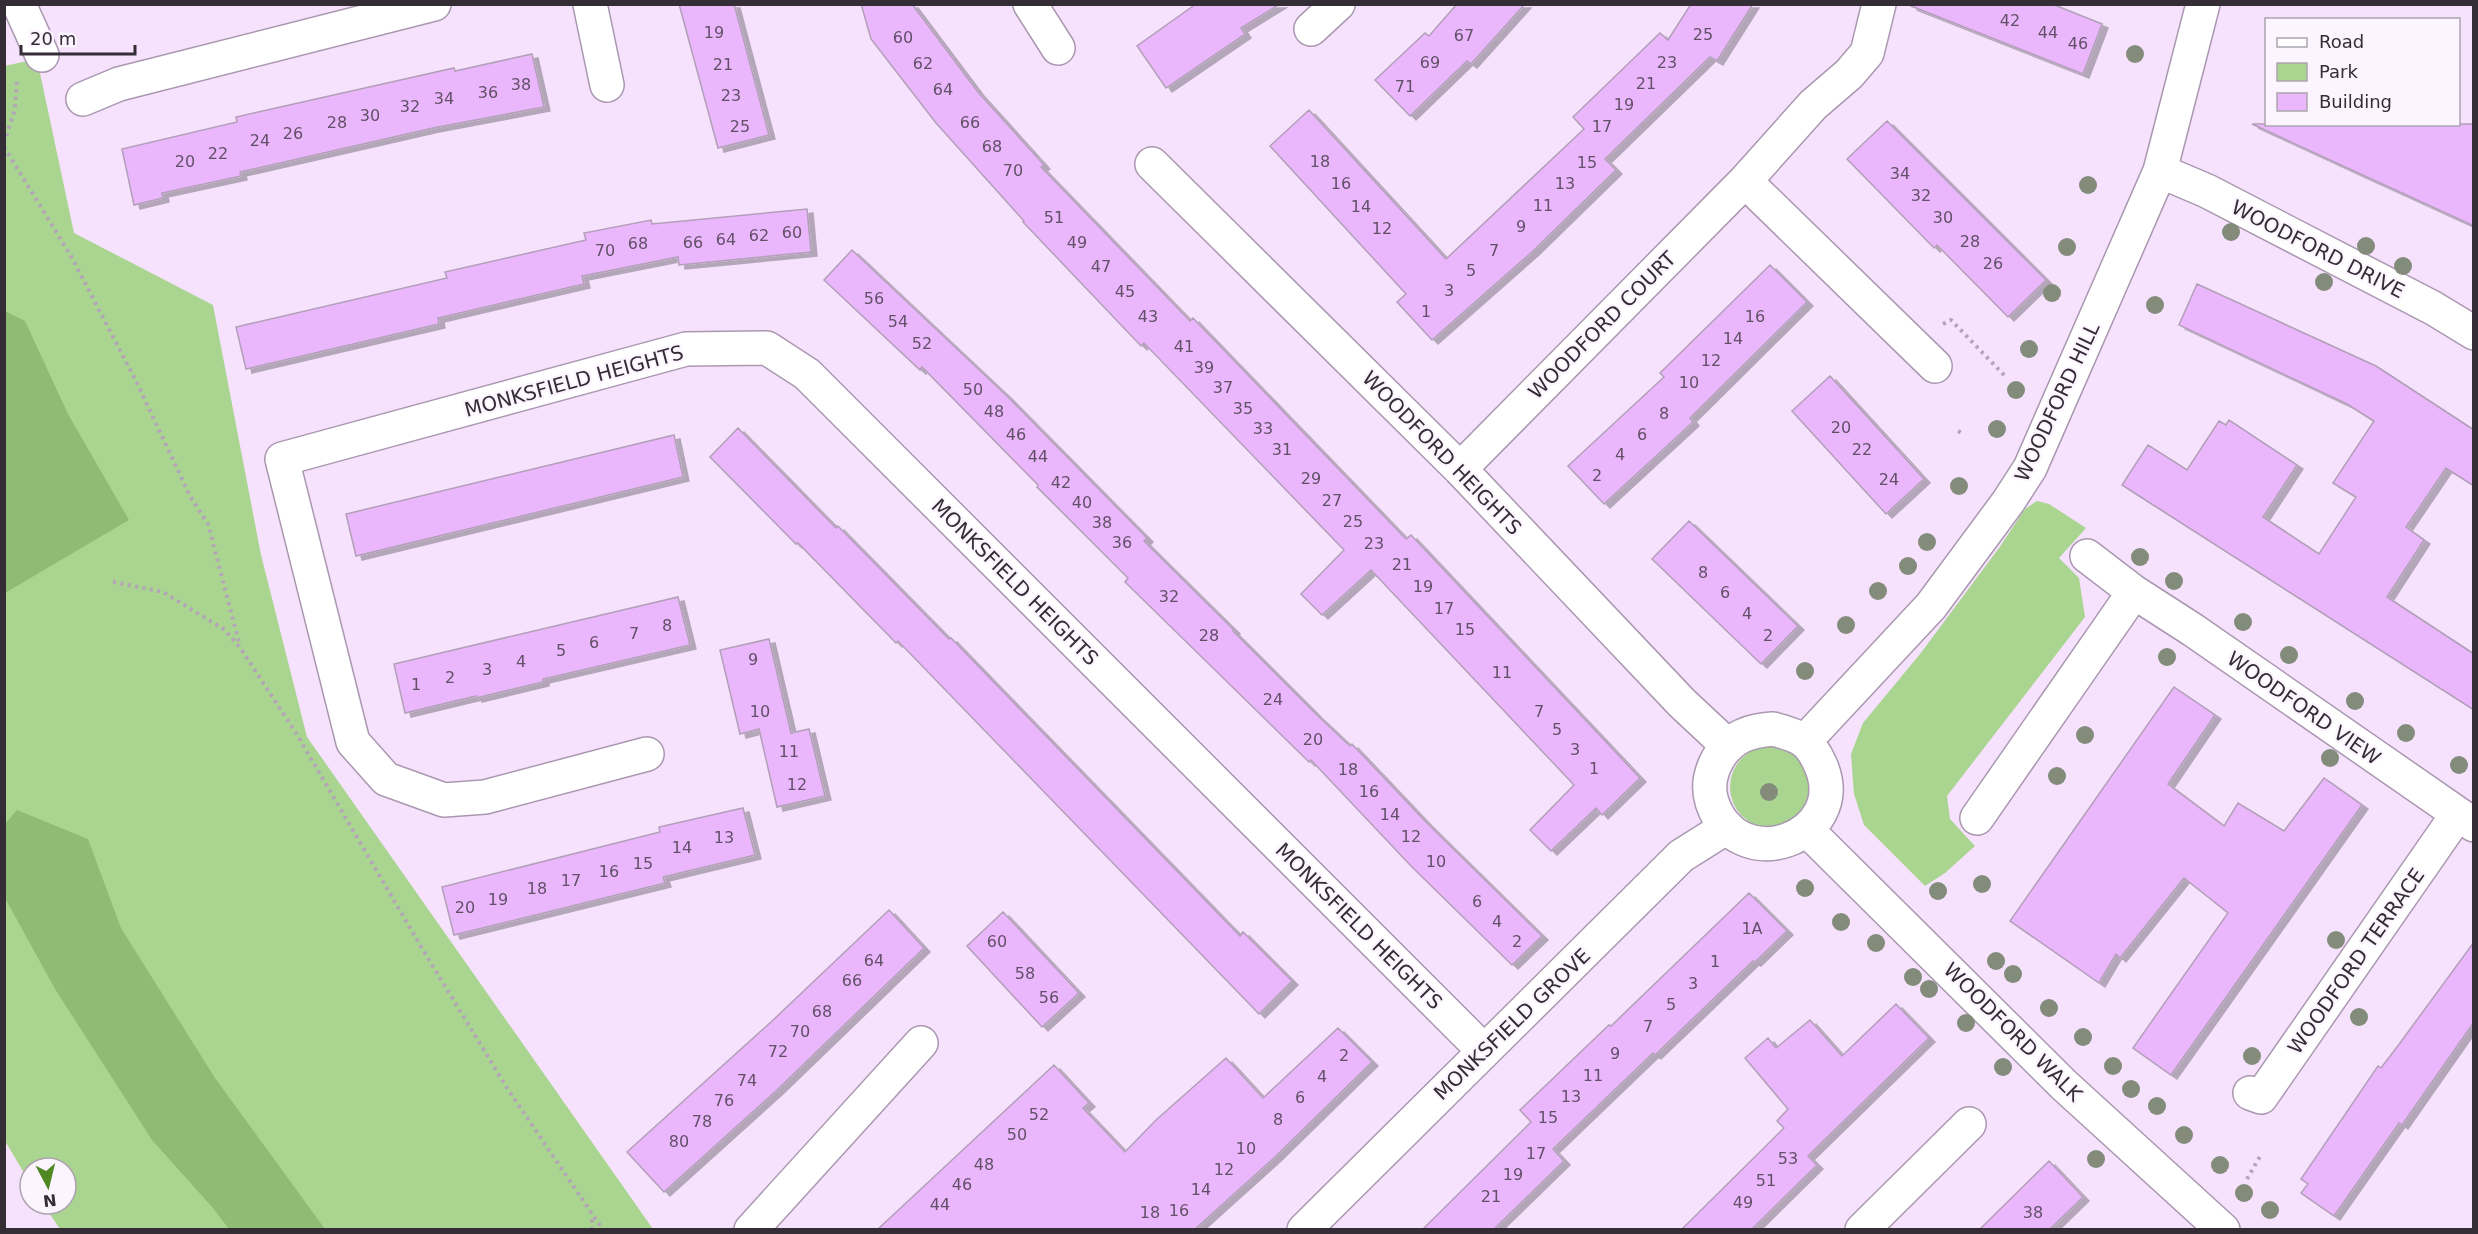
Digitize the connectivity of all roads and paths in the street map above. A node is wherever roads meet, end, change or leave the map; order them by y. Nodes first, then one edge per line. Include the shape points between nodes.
1 (19, 4) edge
2 (434, 4) edge
3 (590, 4) edge
4 (1030, 4) edge
5 (1338, 4) edge
6 (1879, 4) edge
7 (2203, 4) edge
8 (1311, 29) dead end
9 (1058, 48) dead end
10 (42, 56) dead end
11 (607, 85) dead end
12 (83, 99) dead end
13 (4, 147) edge
14 (1152, 164) dead end
15 (2160, 171) junction
16 (1744, 181) junction
17 (1940, 325) dead end
18 (2474, 333) edge
19 (1935, 366) dead end
20 (2005, 376) dead end
21 (1958, 431) dead end
22 (1964, 434) dead end
23 (1460, 469) junction
24 (2087, 556) dead end
25 (113, 582) dead end
26 (2134, 592) junction
27 (241, 649) junction
28 (1806, 740) junction
29 (1728, 746) junction
30 (648, 754) dead end
31 (1977, 818) dead end
32 (2465, 820) edge
33 (1726, 827) junction
34 (1807, 830) junction
35 (921, 1043) dead end
36 (1483, 1050) junction
37 (2250, 1093) dead end
38 (1969, 1124) dead end
39 (2262, 1153) dead end
40 (2247, 1179) dead end
41 (592, 1216) junction
42 (592, 1230) edge
43 (603, 1230) edge
44 (751, 1230) edge
45 (1304, 1230) edge
46 (1862, 1230) edge
47 (2223, 1230) edge

1 - 10 street
2 - 12 street via 119,84
3 - 11 street
4 - 9 street
5 - 8 street
6 - 16 street, WOODFORD COURT via 1867,53
7 - 15 street, WOODFORD HILL
13 - 27 path via 71,256 207,524
14 - 23 street, WOODFORD HEIGHTS
15 - 18 street, WOODFORD DRIVE via 2207,191
15 - 28 street, WOODFORD HILL via 2024,477 1931,606
16 - 19 street
16 - 23 street, WOODFORD COURT
17 - 20 path via 1951,320
21 - 22 path
23 - 29 street, WOODFORD HEIGHTS via 1682,703
24 - 26 street, WOODFORD VIEW
25 - 27 path via 163,592 225,630
26 - 31 street
26 - 32 street, WOODFORD VIEW
27 - 41 path via 296,733 507,1088
28 - 29 street via 1773,729 1756,730
28 - 34 street via 1824,774 1826,794 1820,813
29 - 33 street via 1717,760 1710,796
30 - 36 street, MONKSFIELD HEIGHTS via 485,797 444,800 386,779 353,742 282,459 687,349 766,348 807,374
32 - 37 street, WOODFORD TERRACE via 2261,1097
33 - 34 street via 1758,844 1776,844
33 - 36 street, MONKSFIELD GROVE via 1681,856
34 - 47 street, WOODFORD WALK via 2064,1085
35 - 44 street
36 - 45 street, MONKSFIELD GROVE
38 - 46 street
39 - 40 path
41 - 42 path
41 - 43 path

